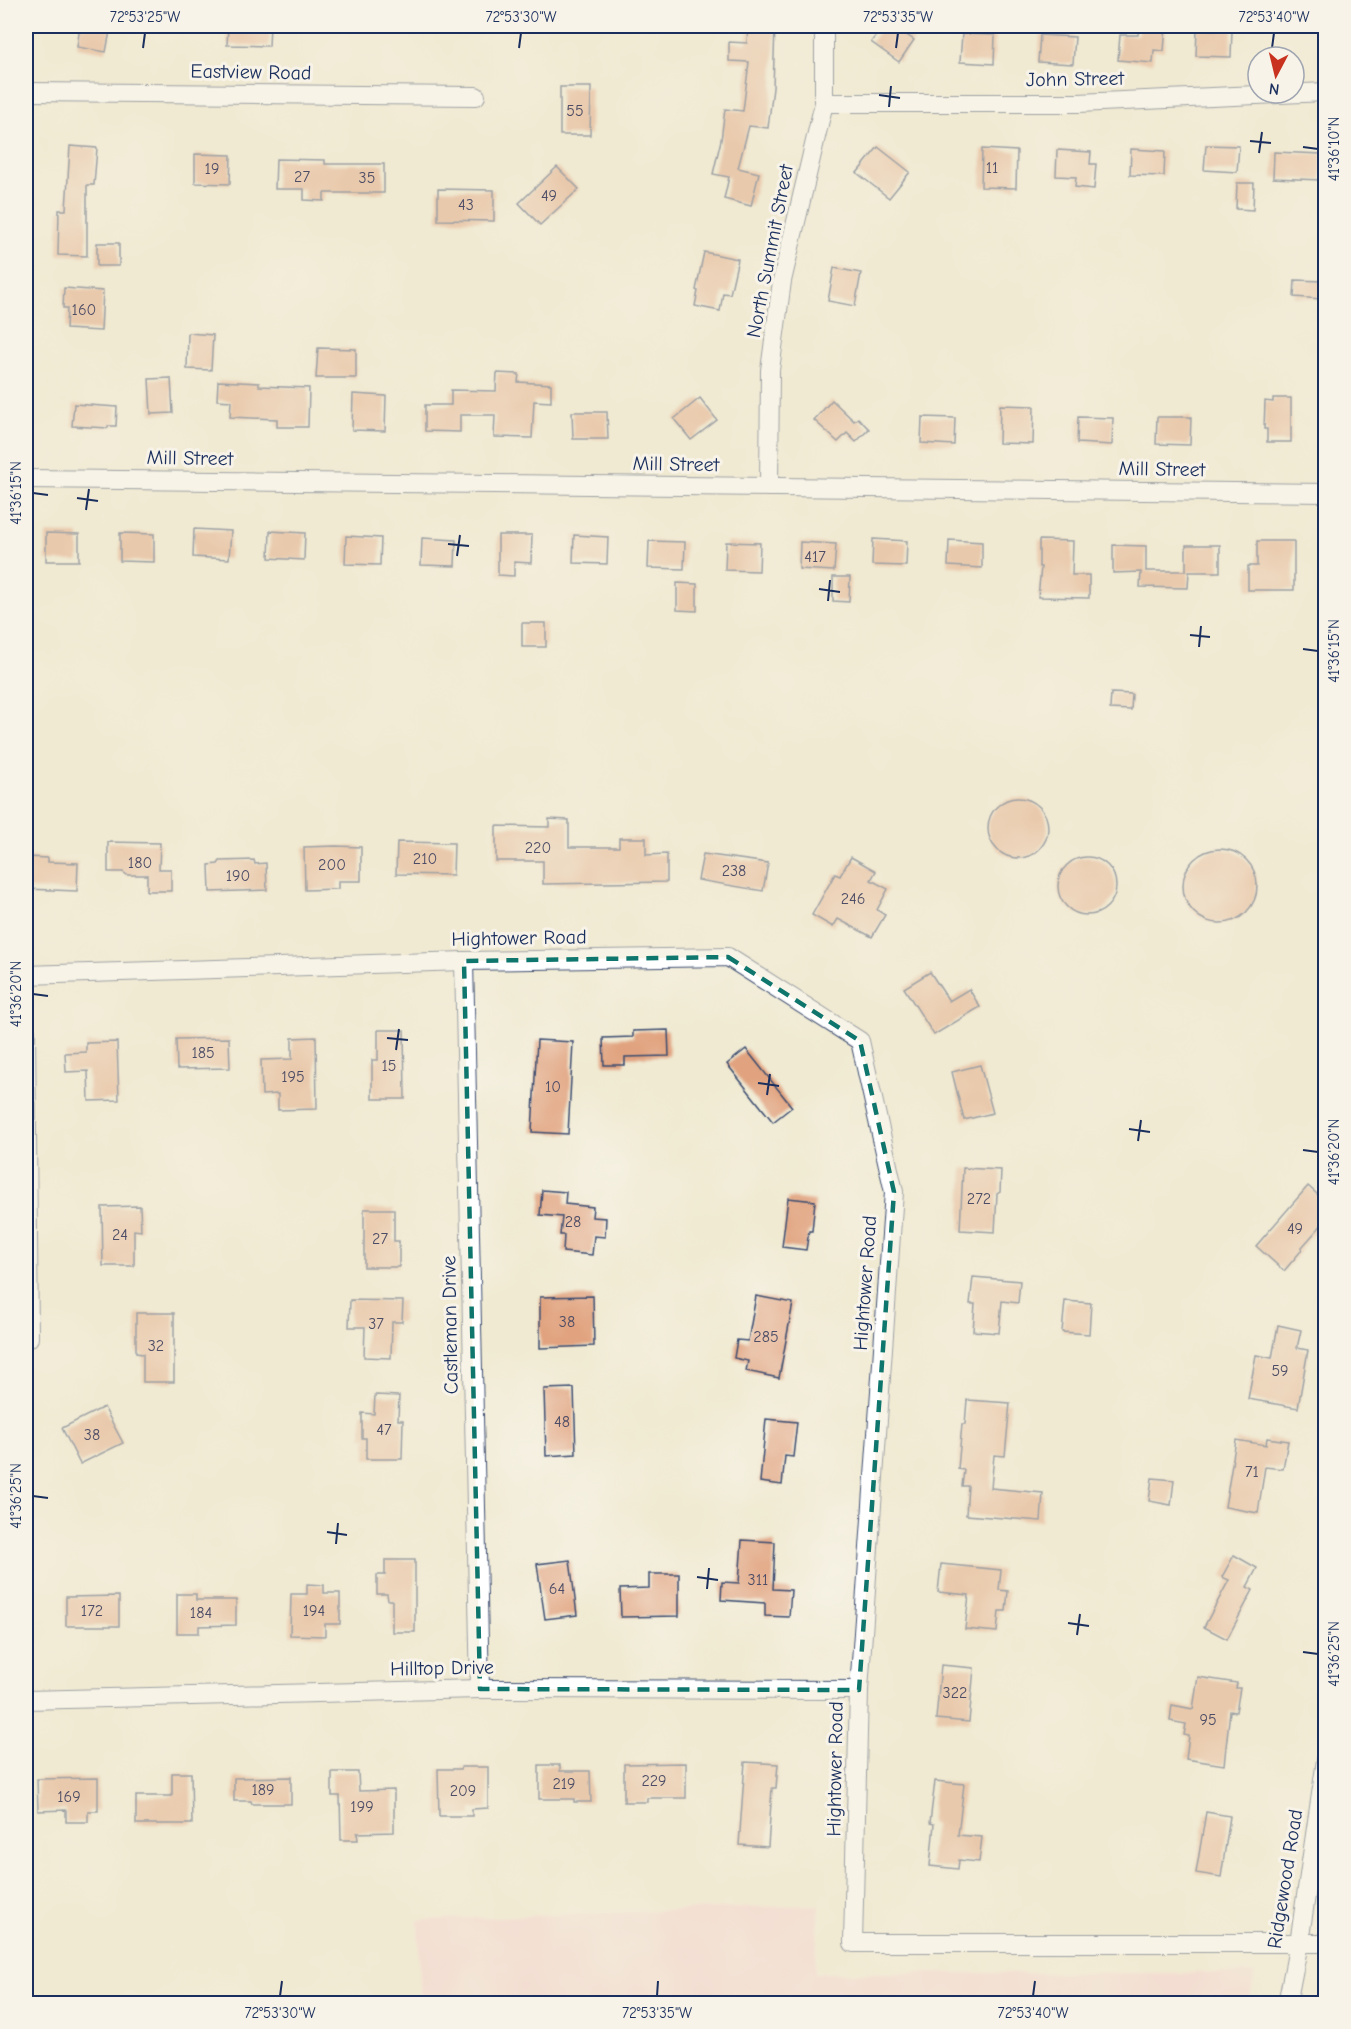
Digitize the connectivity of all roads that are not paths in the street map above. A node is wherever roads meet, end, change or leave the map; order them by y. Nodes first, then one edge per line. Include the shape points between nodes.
1 (824, 26) edge
2 (26, 92) edge
3 (1326, 92) edge
4 (476, 96) dead end
5 (824, 103) junction
6 (26, 479) edge
7 (769, 487) junction
8 (1326, 493) edge
9 (464, 961) junction
10 (26, 975) edge
11 (26, 1032) edge
12 (28, 1338) dead end
13 (480, 1689) junction
14 (859, 1690) junction
15 (26, 1700) edge
16 (1326, 1760) edge
17 (1299, 1943) junction
18 (1326, 1943) edge
19 (1287, 2004) edge

1 - 5 street, North Summit Street
2 - 4 street, Eastview Road
3 - 5 street, John Street via 1078,103
5 - 7 street, North Summit Street via 782,281 770,370
6 - 7 street, Mill Street
7 - 8 street, Mill Street
9 - 10 street, Hightower Road
9 - 13 street, Castleman Drive
9 - 14 street, Hightower Road via 728,957 860,1041 894,1192
11 - 12 street
13 - 14 street, Hilltop Drive
13 - 15 street, Hilltop Drive
14 - 17 street, Hightower Road via 853,1943
16 - 17 street, Ridgewood Road
17 - 18 street
17 - 19 street, Ridgewood Road

